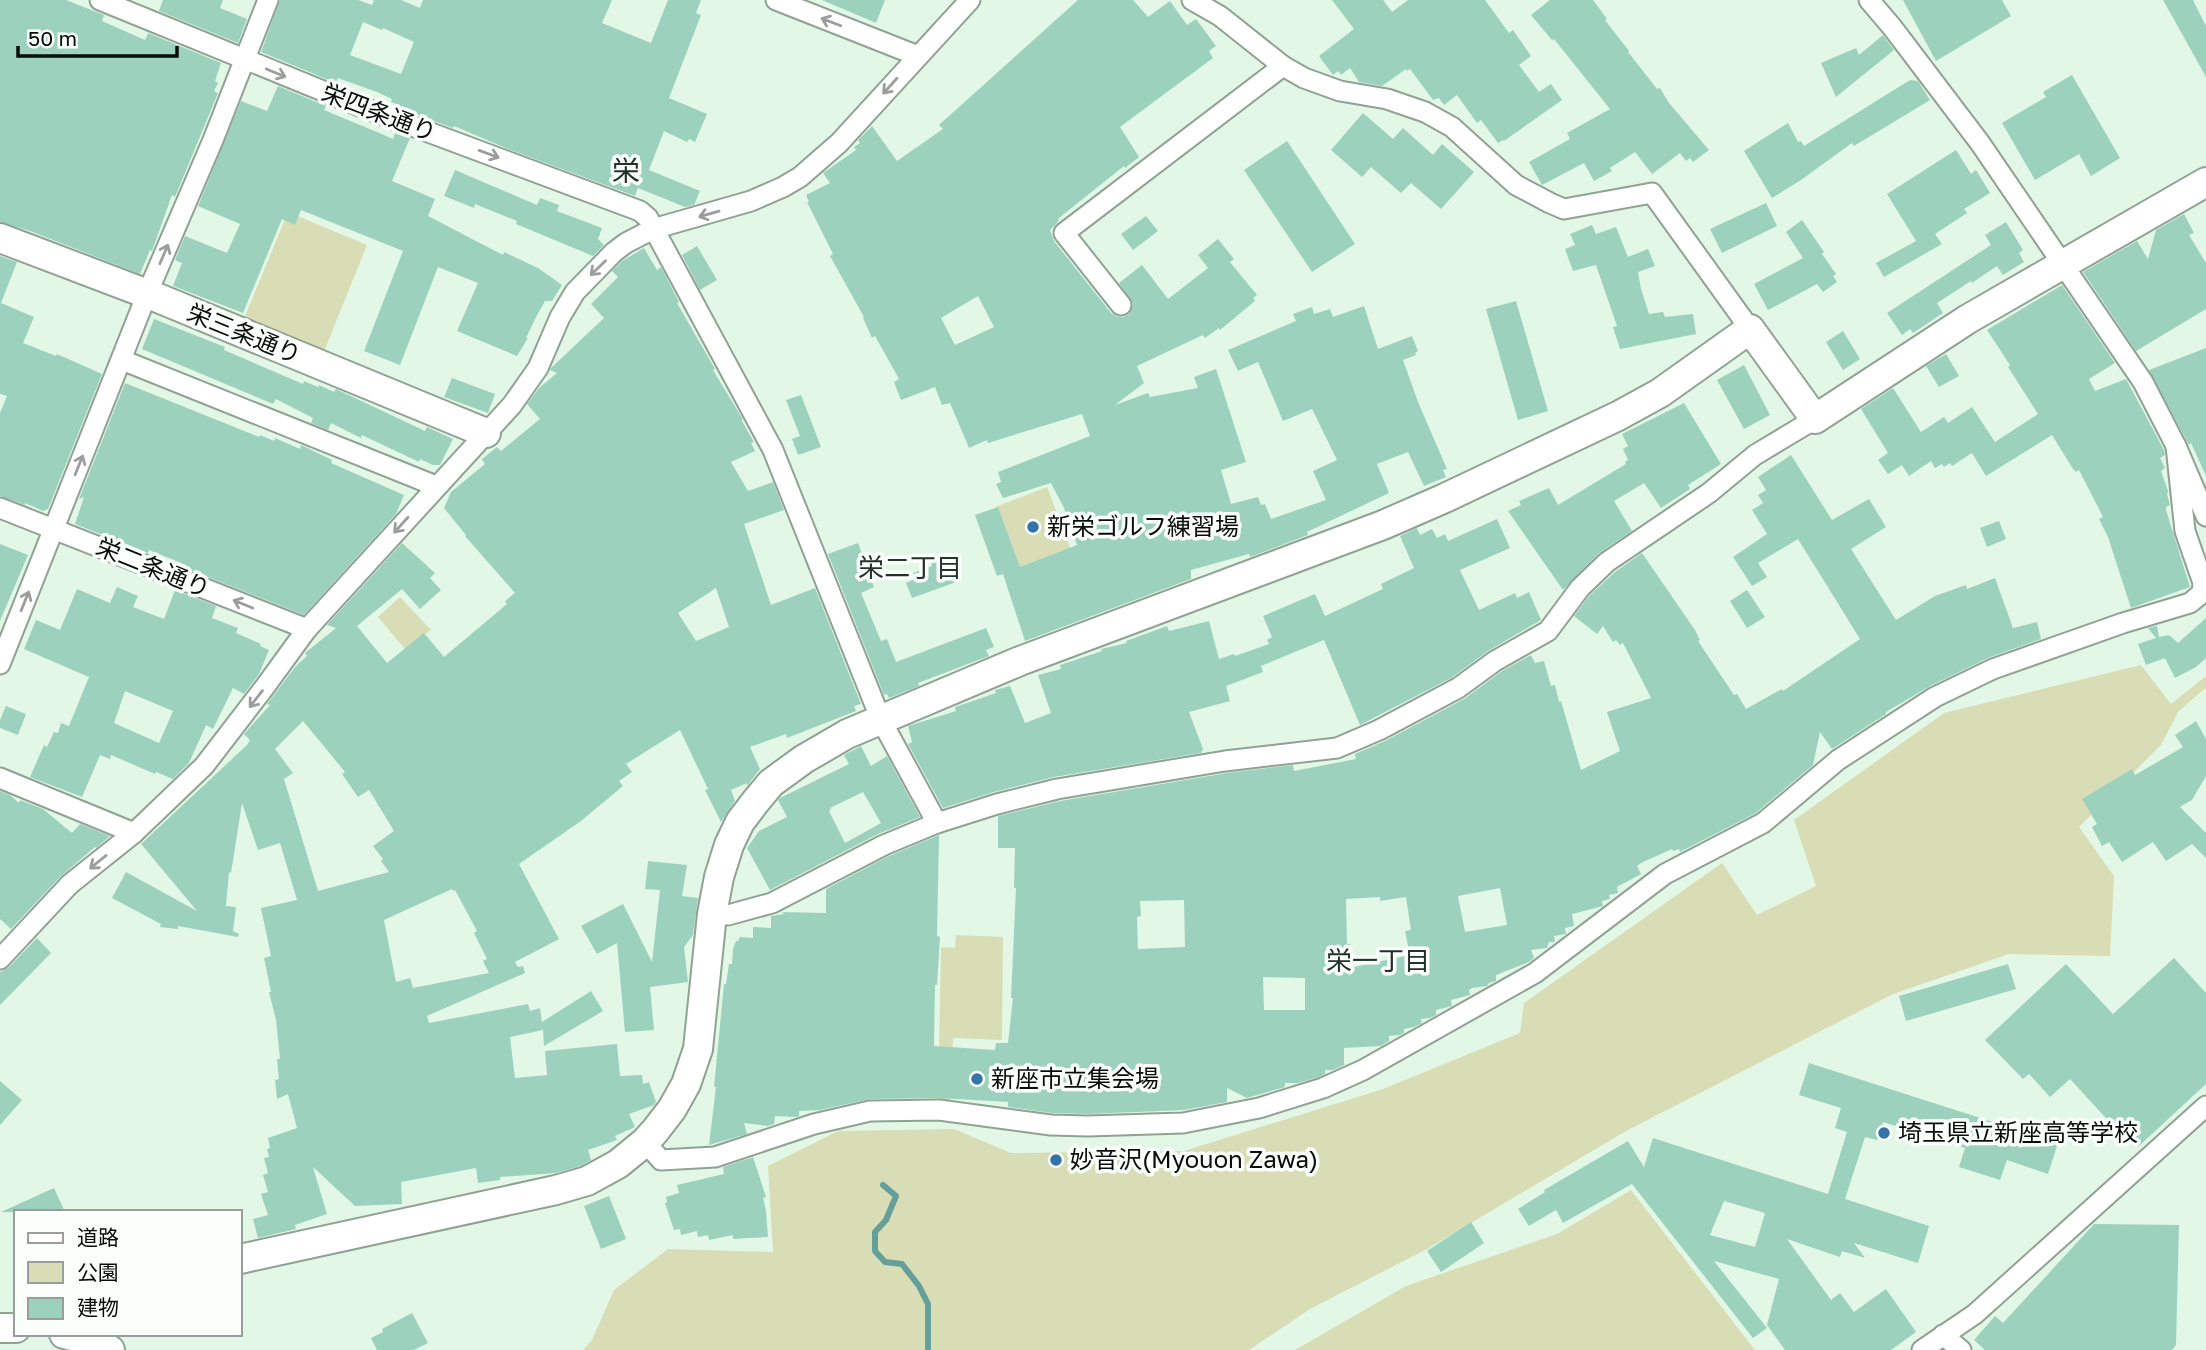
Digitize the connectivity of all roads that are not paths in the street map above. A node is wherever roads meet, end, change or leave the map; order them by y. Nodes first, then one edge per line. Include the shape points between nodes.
1 (100, 0) edge
2 (268, 0) edge
3 (776, 0) edge
4 (970, 0) edge
5 (1192, 0) edge
6 (1868, 0) edge
7 (918, 55) junction
8 (244, 60) junction
9 (1283, 66) junction
10 (2206, 181) edge
11 (653, 229) junction
12 (0, 238) edge
13 (2061, 264) junction
14 (148, 294) junction
15 (1121, 305) dead end
16 (1750, 329) junction
17 (122, 360) junction
18 (1815, 418) junction
19 (486, 433) junction
20 (2176, 446) junction
21 (436, 486) junction
22 (0, 508) edge
23 (2206, 516) edge
24 (54, 528) junction
25 (307, 629) junction
26 (0, 664) edge
27 (881, 719) junction
28 (0, 778) edge
29 (937, 823) junction
30 (134, 833) junction
31 (712, 914) junction
32 (0, 959) edge
33 (2206, 1106) edge
34 (645, 1142) junction
35 (242, 1259) edge
36 (1943, 1335) junction
37 (72, 1336) edge
38 (110, 1350) edge
39 (1922, 1350) edge
40 (1961, 1350) edge

1 - 8 street, 栄四条通り
2 - 8 street
7 -> 3 street
4 - 7 street
5 - 9 street
6 - 13 street via 1980,143
7 -> 11 street via 839,143 800,177 751,201
8 -> 11 street, 栄四条通り via 640,211
14 -> 8 street
9 - 15 street via 1064,233
9 - 16 street via 1340,91 1387,99 1425,112 1452,127 1516,185 1564,209 1652,193
10 - 13 street
11 -> 19 street via 614,252 575,292 538,368
11 - 27 street, 栄四条通り via 773,450
12 - 14 street, 栄三条通り
13 - 18 street
13 - 20 street via 2143,382
14 - 17 street
14 - 19 street, 栄三条通り
16 - 18 street
16 - 27 street via 1660,393 1618,416 1382,526 1020,661
17 - 21 street
24 -> 17 street
18 - 29 street via 1755,455 1709,493 1607,562 1580,588 1548,631 1495,660 1458,688 1379,730 1337,748 1056,789
19 - 21 street
20 - 23 street
20 - 34 street via 2185,531 2203,583 2202,593 2190,603 1993,669 1935,697 1838,761 1763,823 1665,874 1535,973 1363,1070 1259,1108 1184,1124 1051,1125 903,1109 870,1111 814,1124 715,1157 662,1160
21 -> 25 street
22 - 24 street, 栄二条通り
25 -> 24 street, 栄二条通り
26 -> 24 street
25 -> 30 street via 204,766
27 - 29 street, 栄四条通り
27 - 31 street via 804,758 755,801 729,845
28 - 30 street
29 - 31 street via 772,903 728,915
30 -> 32 street via 70,884
31 - 34 street via 698,1049 687,1084
33 - 36 street via 1975,1314
34 - 35 street via 587,1181 555,1191
36 - 39 street
36 - 40 street
37 - 38 street

